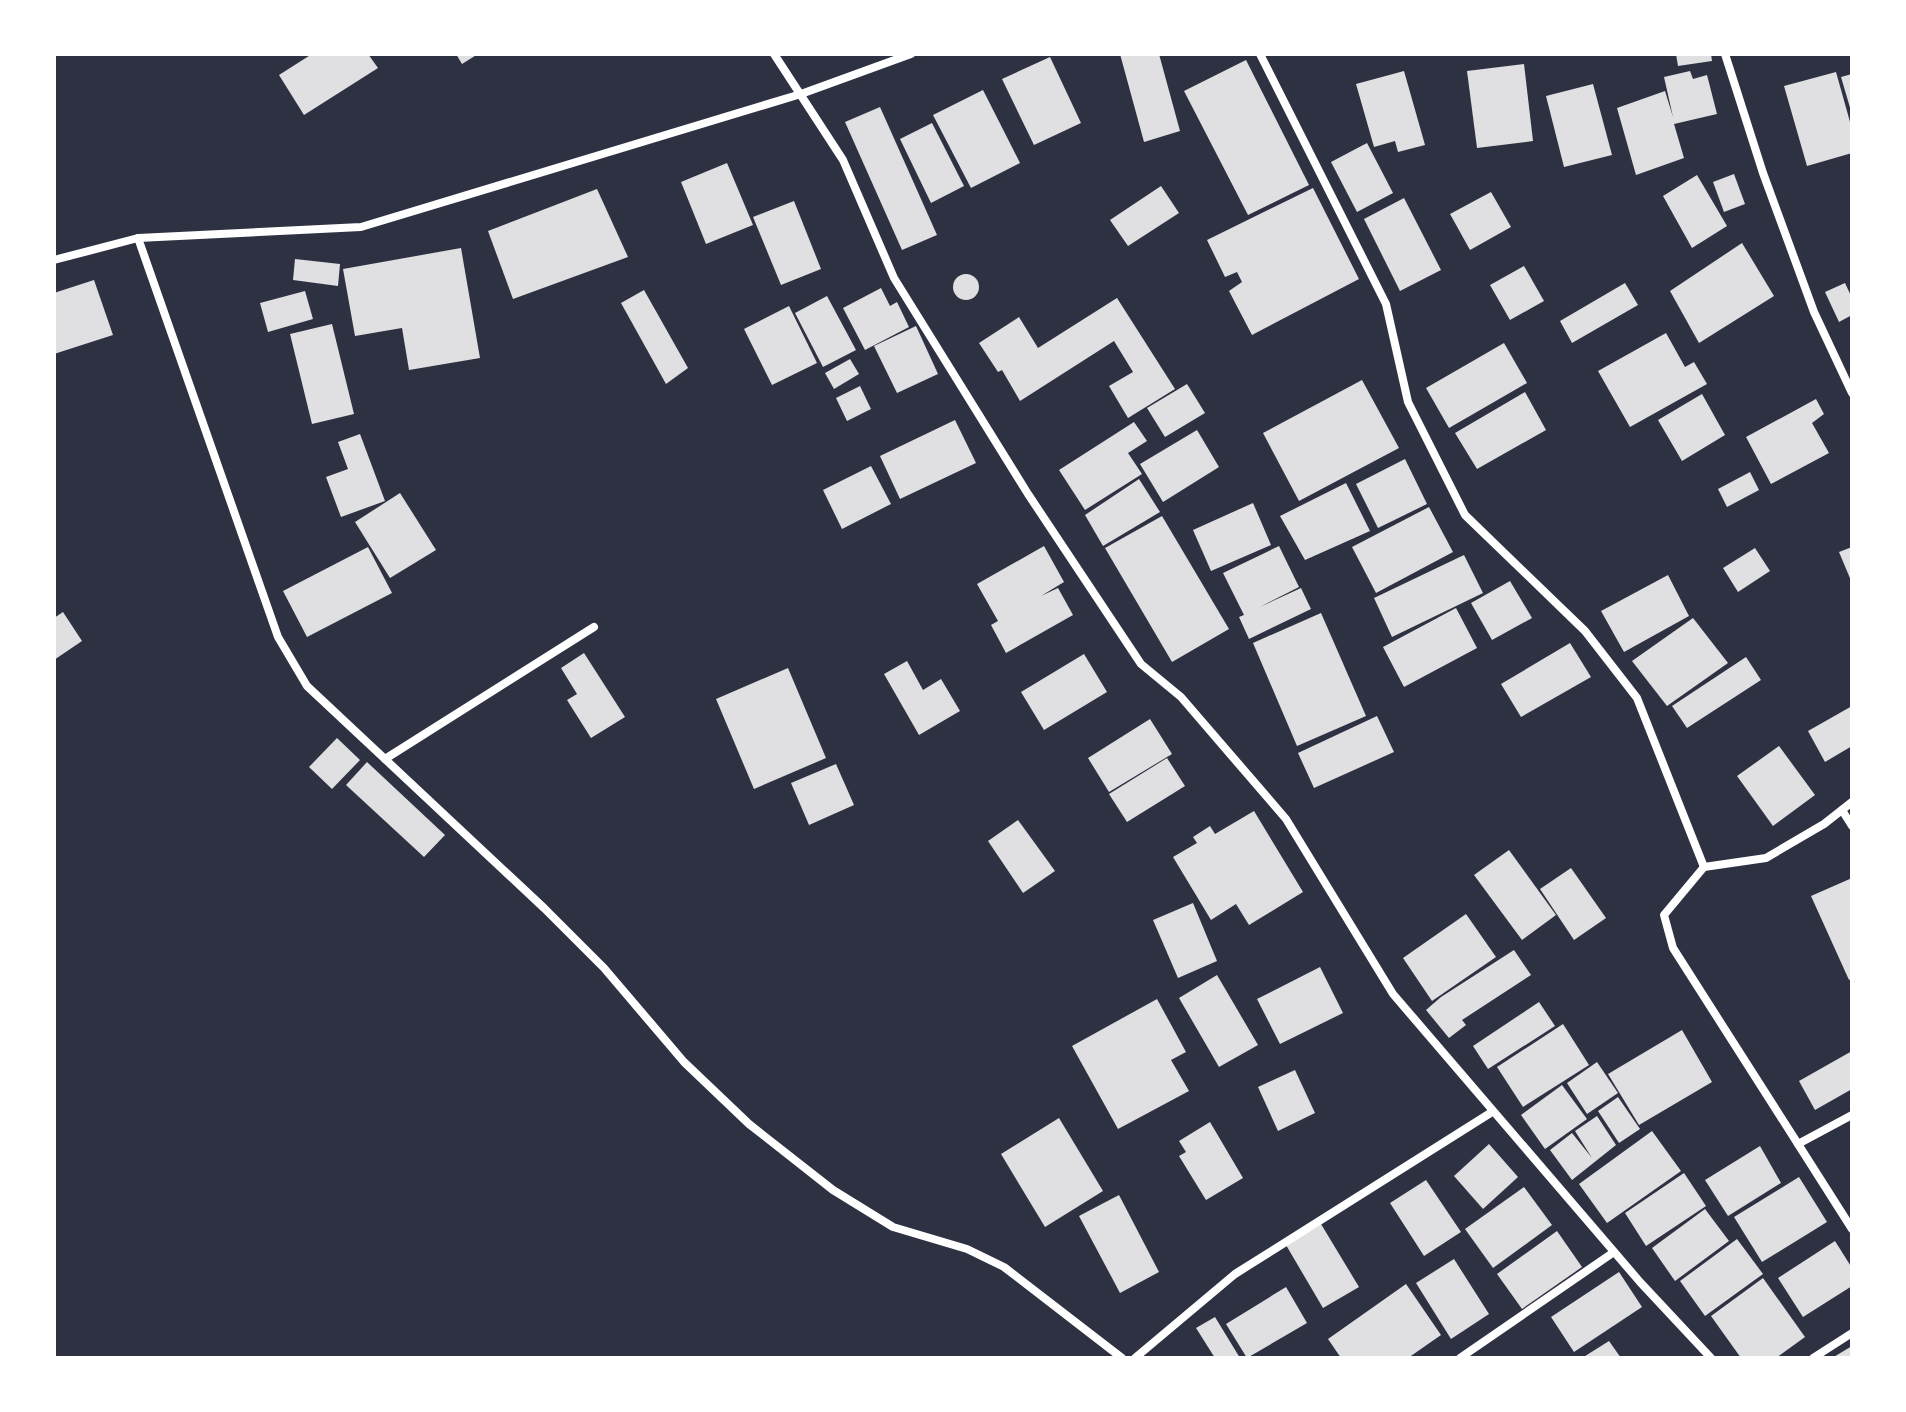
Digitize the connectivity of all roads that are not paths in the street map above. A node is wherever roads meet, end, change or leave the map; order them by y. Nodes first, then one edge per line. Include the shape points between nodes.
1 (774, 54) edge
2 (911, 54) edge
3 (1260, 54) edge
4 (1725, 54) edge
5 (801, 94) junction
6 (138, 238) junction
7 (54, 260) edge
8 (1852, 393) edge
9 (594, 627) dead end
10 (385, 759) junction
11 (1852, 802) edge
12 (1842, 810) junction
13 (1852, 826) edge
14 (1704, 867) junction
15 (1492, 1112) junction
16 (1852, 1115) edge
17 (1798, 1144) junction
18 (1852, 1229) edge
19 (1614, 1252) junction
20 (1852, 1333) edge
21 (1122, 1358) edge
22 (1135, 1358) edge
23 (1460, 1358) edge
24 (1711, 1358) edge
25 (1813, 1358) edge

1 - 5 street
2 - 5 street
3 - 14 street via 1386,304 1408,402 1465,515 1585,631 1637,698
4 - 8 street via 1814,312
5 - 6 street via 361,227
5 - 15 street via 843,160 894,278 1141,664 1181,697 1286,819 1393,994
6 - 7 street
6 - 10 street via 278,637 307,686
9 - 10 street
10 - 21 street via 604,968 684,1062 749,1124 833,1190 893,1227 967,1249 1004,1267
11 - 12 street
12 - 13 street
12 - 14 street via 1766,858
14 - 17 street via 1664,915 1673,948
15 - 19 street
15 - 22 street via 1235,1274
16 - 17 street
17 - 18 street
19 - 23 street
19 - 24 street
20 - 25 street

